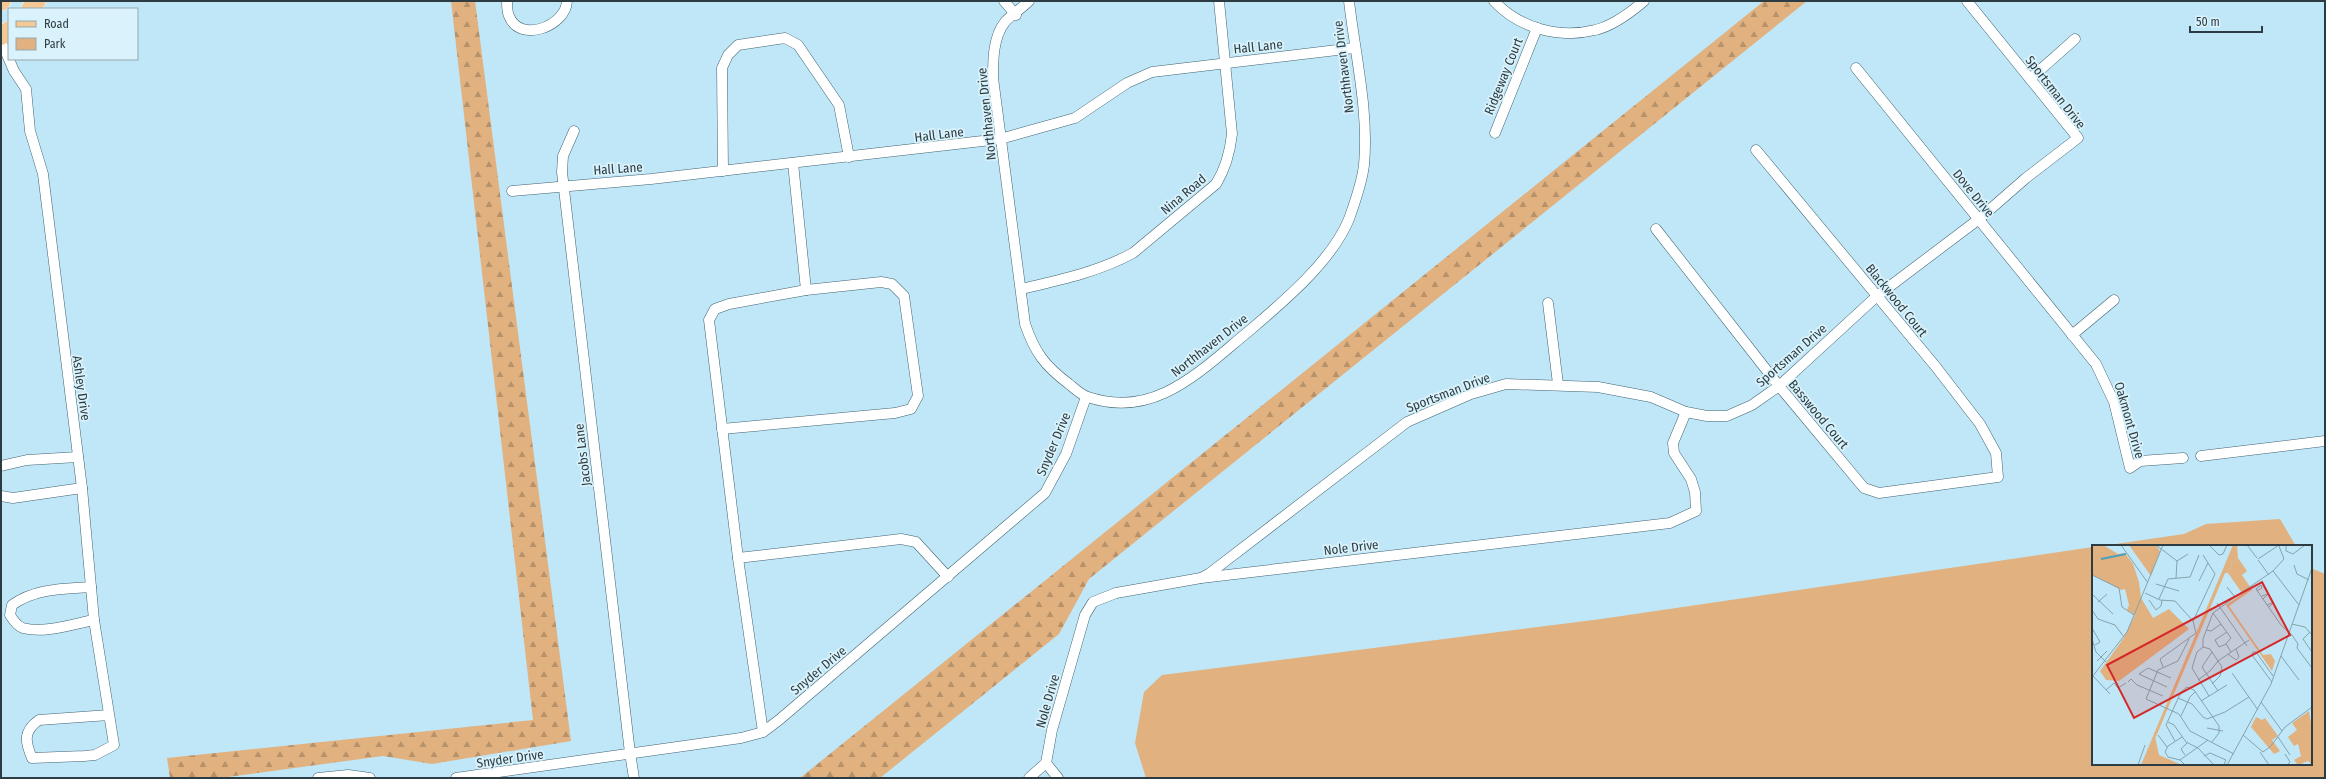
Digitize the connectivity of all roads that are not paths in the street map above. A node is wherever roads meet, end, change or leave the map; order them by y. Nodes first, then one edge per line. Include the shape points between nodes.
1 (3, 1) edge
2 (507, 1) edge
3 (567, 1) edge
4 (1004, 1) edge
5 (1029, 1) edge
6 (1219, 1) edge
7 (1349, 1) edge
8 (1494, 1) edge
9 (1644, 1) edge
10 (1967, 1) edge
11 (1, 3) edge
12 (1016, 15) junction
13 (1536, 28) junction
14 (2075, 39) dead end
15 (1, 41) edge
16 (1354, 48) junction
17 (8, 57) edge
18 (9, 60) edge
19 (1225, 62) junction
20 (1856, 68) dead end
21 (2030, 79) junction
22 (574, 131) dead end
23 (1494, 133) dead end
24 (1000, 139) junction
25 (1756, 150) dead end
26 (849, 157) junction
27 (793, 163) junction
28 (723, 171) junction
29 (564, 185) junction
30 (512, 191) dead end
31 (1979, 219) junction
32 (1656, 229) dead end
33 (1021, 289) junction
34 (806, 290) junction
35 (1877, 296) junction
36 (2114, 300) dead end
37 (1548, 303) dead end
38 (2072, 335) junction
39 (1558, 384) junction
40 (1778, 386) junction
41 (1086, 397) junction
42 (1686, 412) junction
43 (722, 429) junction
44 (2325, 440) edge
45 (2201, 456) dead end
46 (78, 457) junction
47 (2183, 458) dead end
48 (1, 466) edge
49 (1998, 477) joint
50 (82, 488) junction
51 (1, 496) edge
52 (738, 558) junction
53 (948, 577) junction
54 (1200, 578) junction
55 (91, 587) junction
56 (94, 620) junction
57 (109, 715) junction
58 (762, 732) junction
59 (630, 753) junction
60 (1046, 763) junction
61 (318, 778) edge
62 (370, 778) edge
63 (456, 778) edge
64 (634, 778) edge
65 (1029, 778) edge
66 (1058, 778) edge

1 - 11 main road
2 - 3 street via 509,16 520,28 526,30 543,28 551,24 564,12
4 - 12 street
5 - 12 street, Northhaven Drive
6 - 19 street, Nina Road
7 - 16 street, Northhaven Drive
8 - 13 street via 1511,15
9 - 13 street via 1627,15 1595,30 1559,33
10 - 21 street, Sportsman Drive
12 - 24 street, Northhaven Drive via 1006,22 994,49 992,78
13 - 23 street, Ridgeway Court
14 - 21 street
15 - 17 street, Ashley Drive
16 - 19 street, Hall Lane
16 - 41 street, Northhaven Drive via 1361,101 1364,166 1348,221 1333,247 1290,297 1192,378 1163,396 1121,403
18 - 46 street, Ashley Drive via 26,89 30,131 43,174
19 - 24 street, Hall Lane via 1142,75 1075,118
19 - 33 street, Nina Road via 1231,140 1223,174 1216,184 1133,253 1093,272
20 - 31 street, Dove Drive
21 - 31 street, Sportsman Drive via 2078,138
22 - 29 street, Jacobs Lane via 563,156
24 - 26 street, Hall Lane
24 - 33 street, Northhaven Drive
25 - 35 street, Blackwood Court
26 - 27 street, Hall Lane
26 - 28 street via 839,105 798,45 785,38 738,45 728,55 722,68
27 - 28 street, Hall Lane
27 - 34 street
28 - 29 street, Hall Lane
29 - 30 street, Hall Lane
29 - 59 street, Jacobs Lane
31 - 35 street, Sportsman Drive
31 - 38 street, Dove Drive
32 - 40 street, Basswood Court
33 - 41 street, Northhaven Drive via 1026,324 1040,358 1054,373
34 - 43 street via 729,304 715,309 709,320
34 - 43 street via 881,282 892,284 904,296 918,396 911,409 895,413
35 - 40 street, Sportsman Drive
35 - 49 street, Blackwood Court via 1980,424 1996,453
36 - 38 street
37 - 39 street
38 - 47 street, Oakmont Drive via 2096,364 2107,383 2130,468 2140,461
39 - 42 street, Sportsman Drive via 1598,387 1651,397
39 - 54 street, Sportsman Drive via 1506,384 1471,394 1407,422 1228,560
40 - 42 street, Sportsman Drive via 1752,405 1727,416
40 - 49 street, Basswood Court via 1864,488 1879,493
41 - 53 street, Snyder Drive via 1066,454 1045,493
42 - 54 street, Nole Drive via 1673,443 1674,453 1691,479 1696,511 1670,523
43 - 52 street
44 - 45 street
46 - 48 street via 27,460
46 - 50 street, Ashley Drive
50 - 51 street via 13,498
50 - 55 street, Ashley Drive
52 - 53 street via 901,539 916,542
52 - 58 street
53 - 58 street, Snyder Drive
54 - 60 street, Nole Drive via 1116,593 1093,602 1085,614 1052,730
55 - 56 street, Ashley Drive
55 - 56 street via 45,590 30,594 12,604 10,615 22,628 35,629
56 - 57 street, Ashley Drive
57 - 57 street, Ashley Drive via 40,720 31,726 26,735 26,744 32,758 95,755 114,745
58 - 59 street, Snyder Drive via 741,738
59 - 63 street, Snyder Drive
59 - 64 street, Jacobs Lane
60 - 65 street
60 - 66 street
61 - 62 street via 348,775

